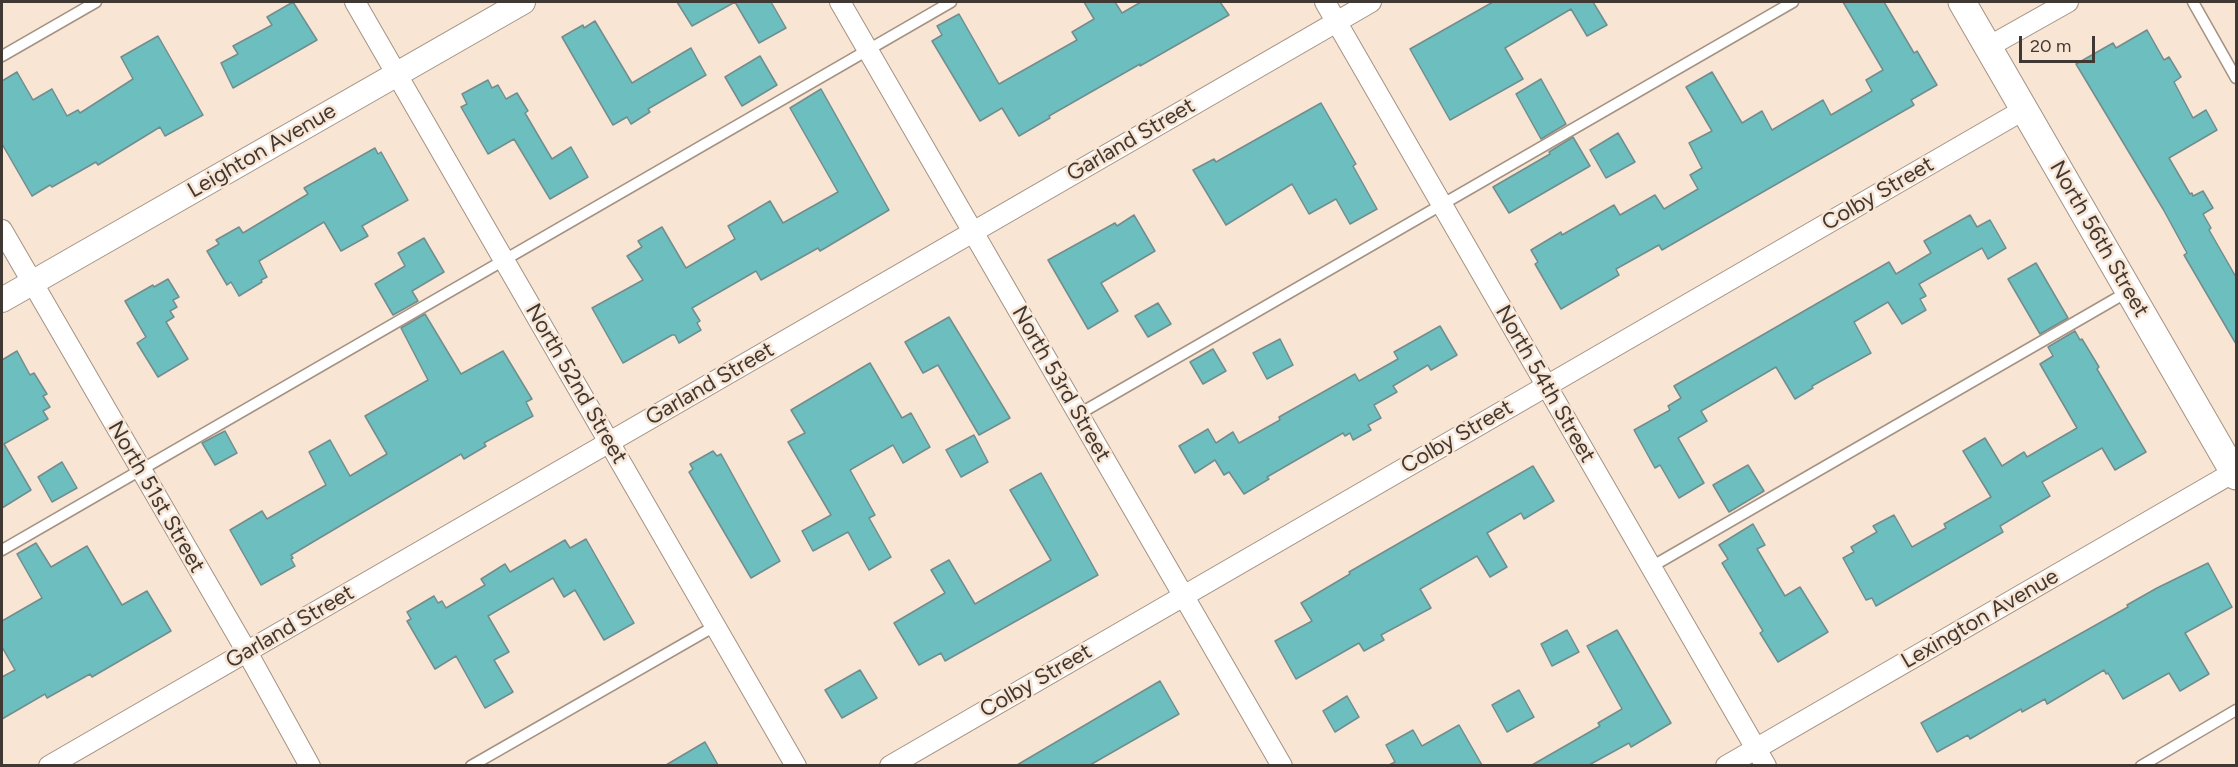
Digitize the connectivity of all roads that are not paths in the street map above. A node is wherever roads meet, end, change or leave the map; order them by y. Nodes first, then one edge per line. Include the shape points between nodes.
1 (96, 2) edge
2 (355, 2) edge
3 (522, 2) edge
4 (840, 2) edge
5 (951, 2) edge
6 (1325, 2) edge
7 (1371, 2) edge
8 (1793, 2) edge
9 (1962, 2) edge
10 (2068, 2) edge
11 (2193, 2) edge
12 (1337, 21) junction
13 (1988, 47) junction
14 (867, 49) junction
15 (2, 56) edge
16 (397, 74) junction
17 (2236, 78) edge
18 (2025, 109) junction
19 (1442, 206) junction
20 (2, 230) edge
21 (973, 232) junction
22 (503, 259) junction
23 (32, 283) junction
24 (2130, 291) junction
25 (2, 300) edge
26 (1546, 385) junction
27 (1079, 414) junction
28 (609, 442) junction
29 (141, 470) junction
30 (2235, 474) edge
31 (2, 550) edge
32 (1651, 567) junction
33 (1182, 596) junction
34 (715, 626) junction
35 (247, 652) junction
36 (2236, 710) edge
37 (1756, 748) junction
38 (49, 765) edge
39 (310, 765) edge
40 (471, 765) edge
41 (796, 765) edge
42 (890, 765) edge
43 (1282, 765) edge
44 (1726, 765) edge
45 (1766, 765) edge
46 (2141, 765) edge

1 - 15 lane
2 - 16 street, North 52nd Street
3 - 16 street, Leighton Avenue
4 - 14 street, North 53rd Street
5 - 14 lane
6 - 12 street, North 54th Street
7 - 12 street, Garland Street
8 - 19 lane
9 - 13 main road, North 56th Street
10 - 13 street
11 - 17 lane
12 - 19 street, North 54th Street
12 - 21 street, Garland Street
13 - 18 main road, North 56th Street
14 - 21 street, North 53rd Street
14 - 22 lane
16 - 22 street, North 52nd Street
16 - 23 street, Leighton Avenue
18 - 24 main road, North 56th Street
18 - 26 street, Colby Street
19 - 26 street, North 54th Street
19 - 27 lane
20 - 23 street, North 51st Street
21 - 27 street, North 53rd Street
21 - 28 street, Garland Street
22 - 28 street, North 52nd Street
22 - 29 lane
23 - 25 street, Leighton Avenue
23 - 29 street, North 51st Street
24 - 30 main road, North 56th Street
24 - 32 lane
26 - 32 street, North 54th Street
26 - 33 street, Colby Street
27 - 33 street, North 53rd Street
28 - 34 street, North 52nd Street
28 - 35 street, Garland Street
29 - 31 lane
29 - 35 street, North 51st Street
30 - 37 street, Lexington Avenue
32 - 37 street, North 54th Street
33 - 42 street, Colby Street
33 - 43 street, North 53rd Street
34 - 40 lane
34 - 41 street, North 52nd Street
35 - 38 street, Garland Street
35 - 39 street, North 51st Street
36 - 46 lane
37 - 44 street, Lexington Avenue
37 - 45 street, North 54th Street

